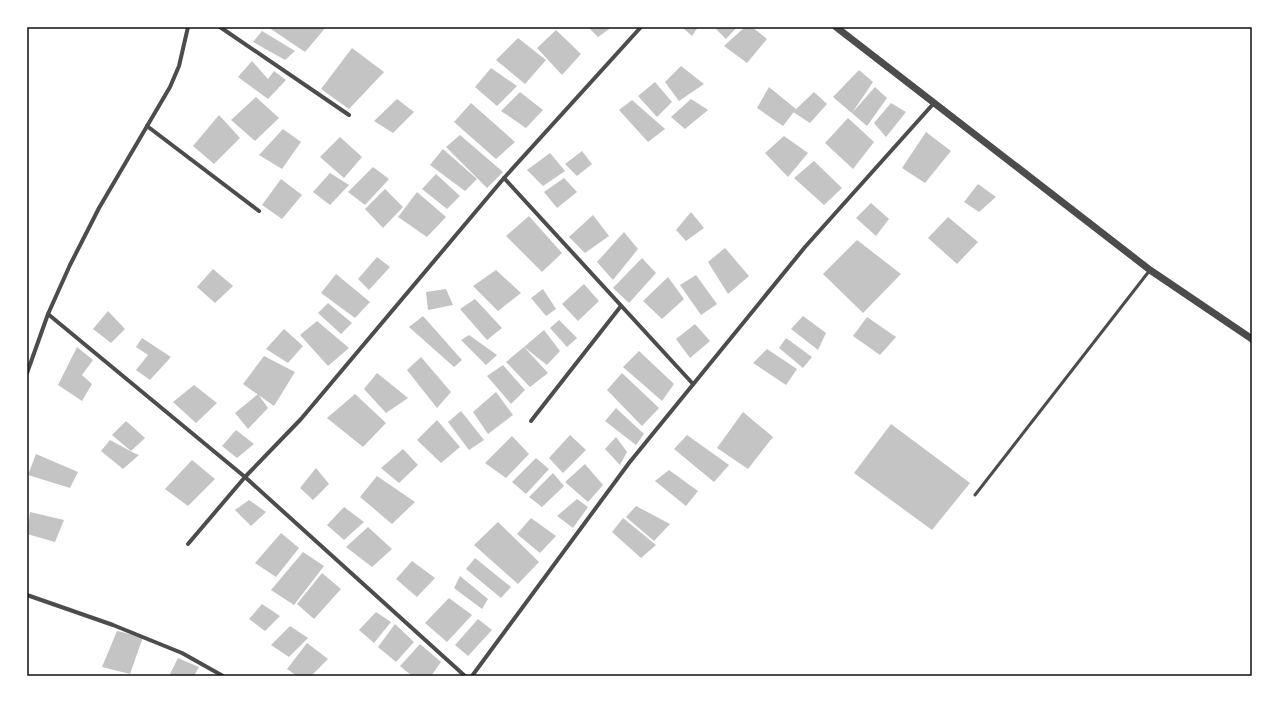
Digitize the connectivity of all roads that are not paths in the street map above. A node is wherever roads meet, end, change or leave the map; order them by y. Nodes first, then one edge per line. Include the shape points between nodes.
1 (188, 27) edge
2 (220, 27) edge
3 (641, 27) edge
4 (836, 27) edge
5 (934, 103) junction
6 (349, 116) dead end
7 (147, 126) junction
8 (504, 178) junction
9 (259, 211) dead end
10 (1150, 270) junction
11 (622, 306) junction
12 (48, 314) junction
13 (1252, 339) edge
14 (27, 373) edge
15 (693, 384) junction
16 (530, 421) dead end
17 (245, 477) junction
18 (975, 495) dead end
19 (188, 544) dead end
20 (27, 595) edge
21 (223, 676) edge
22 (465, 676) edge
23 (472, 676) edge

1 - 7 street via 179,66
2 - 6 street
3 - 8 street
4 - 5 street
5 - 10 street
5 - 15 street via 805,247
7 - 9 street
7 - 12 street via 99,208
8 - 11 street
8 - 17 street via 301,419
10 - 13 street
10 - 18 lane
11 - 15 street
11 - 16 street
12 - 14 street
12 - 17 street
15 - 23 street via 629,463
17 - 19 street
17 - 22 street
20 - 21 street via 113,625 176,651

